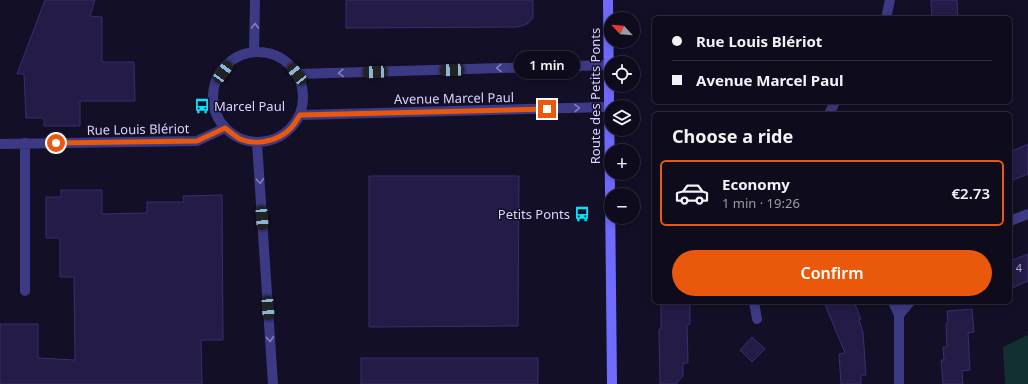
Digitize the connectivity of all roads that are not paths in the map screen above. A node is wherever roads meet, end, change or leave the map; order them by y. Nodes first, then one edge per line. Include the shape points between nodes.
1 (255, 0) edge
2 (608, 0) edge
3 (890, 0) edge
4 (886, 16) edge
5 (254, 52) junction
6 (608, 56) edge
7 (604, 65) edge
8 (297, 74) junction
9 (604, 107) edge
10 (300, 115) junction
11 (225, 128) junction
12 (608, 136) edge
13 (257, 142) junction
14 (25, 143) junction
15 (0, 144) edge
16 (1028, 214) edge
17 (1012, 220) edge
18 (25, 291) dead end
19 (754, 304) edge
20 (894, 304) edge
21 (908, 304) edge
22 (899, 315) junction
23 (757, 319) dead end
24 (273, 384) edge
25 (612, 384) edge
26 (899, 384) edge

5 -> 1 street
2 - 6 main road, Route des Petits Ponts
3 - 4 street
5 - 8 street via 274,55 288,63
5 - 11 street via 243,54 230,62 216,81 213,103 216,115
7 -> 8 street
8 - 10 street via 303,93
10 -> 9 street, Avenue Marcel Paul
10 - 13 street via 282,136 267,142
11 - 13 street via 240,139
11 - 14 street, Rue Louis Blériot via 197,141
12 - 25 main road, Route des Petits Ponts
13 -> 24 street
14 - 15 street, Rue Louis Blériot
14 - 18 street
16 - 17 street
19 - 23 street
20 - 22 street
21 - 22 street
22 - 26 street

